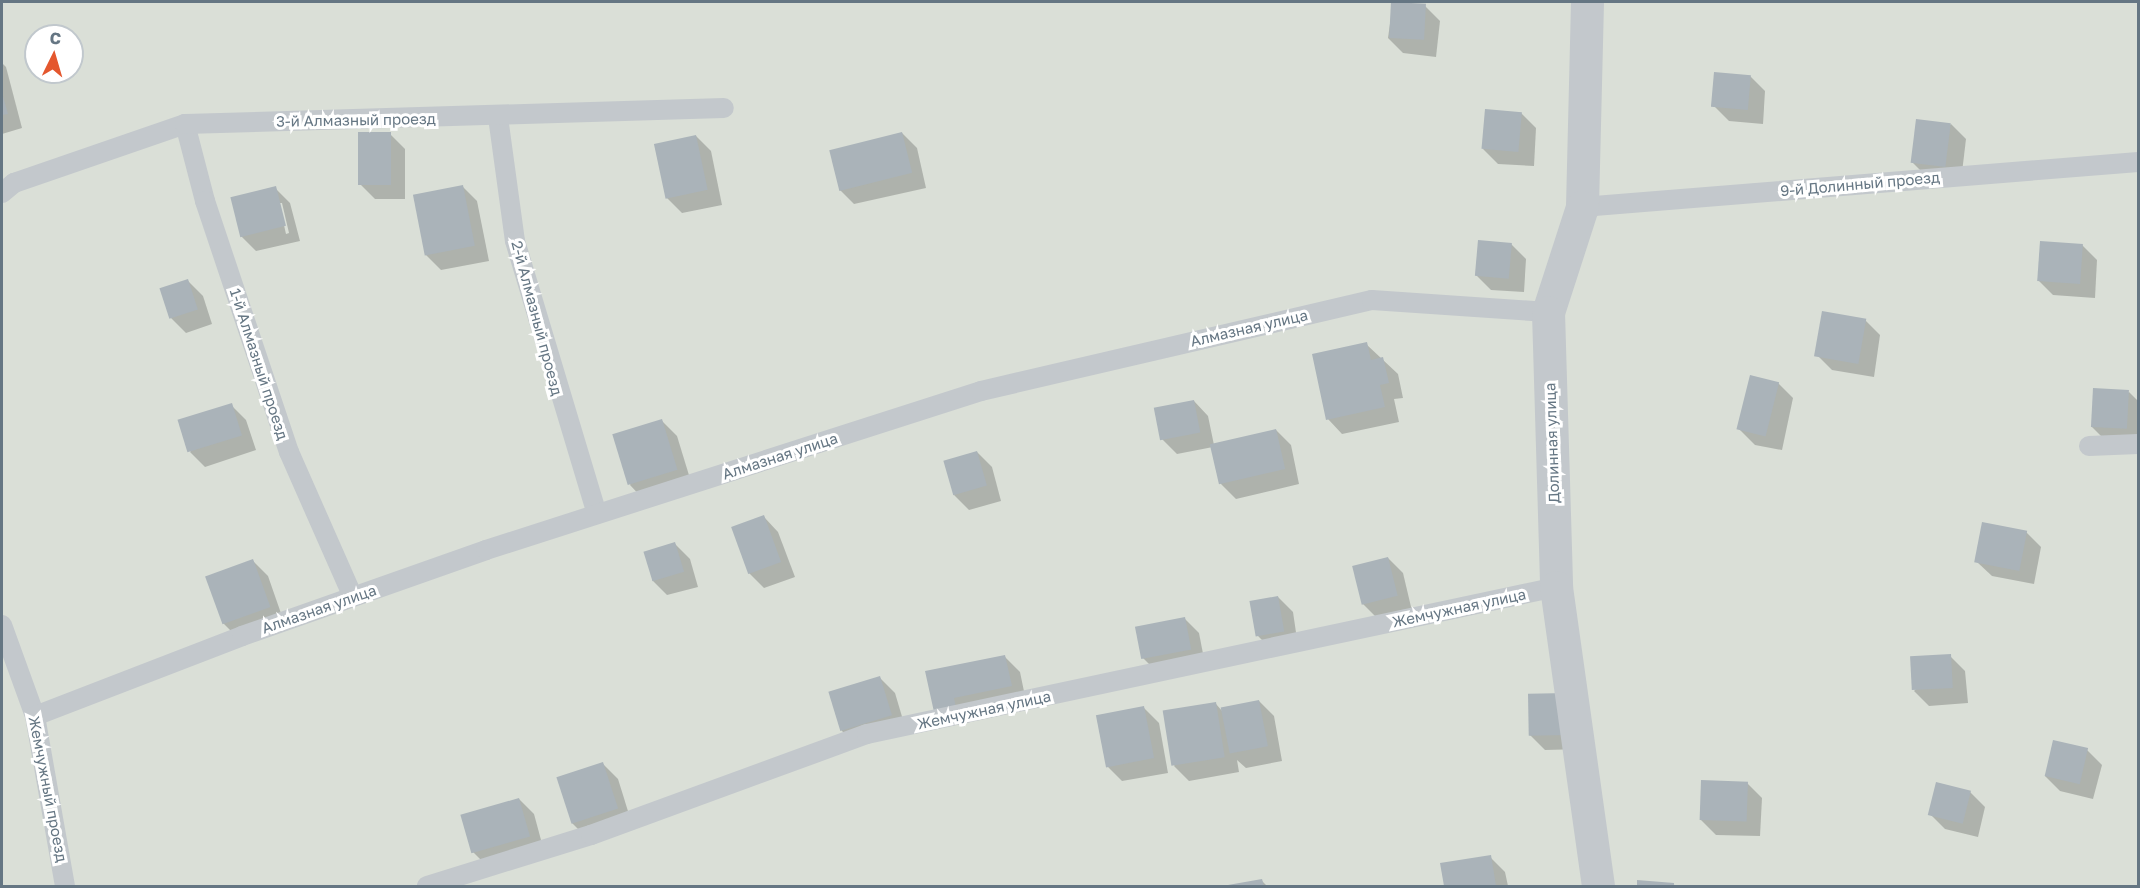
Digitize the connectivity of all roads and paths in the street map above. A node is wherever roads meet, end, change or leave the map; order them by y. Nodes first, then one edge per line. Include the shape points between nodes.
1 (1587, 2) edge
2 (724, 108) dead end
3 (498, 117) junction
4 (185, 124) junction
5 (2139, 162) edge
6 (2, 193) edge
7 (1582, 207) junction
8 (1548, 312) junction
9 (2139, 444) edge
10 (2089, 446) dead end
11 (597, 514) junction
12 (1556, 587) junction
13 (353, 597) junction
14 (2, 625) edge
15 (35, 716) junction
16 (65, 886) edge
17 (427, 886) edge
18 (1598, 886) edge

1 - 7 street, Долинная улица
2 - 3 lane, 3-й Алмазный проезд
3 - 4 lane, 3-й Алмазный проезд
3 - 11 lane, 2-й Алмазный проезд via 515,241
4 - 6 lane, 3-й Алмазный проезд via 14,183
4 - 13 lane, 1-й Алмазный проезд via 205,201 289,452
5 - 7 lane, 9-й Долинный проезд
7 - 8 street, Долинная улица
8 - 11 lane, Алмазная улица via 1372,300 981,391
8 - 12 street, Долинная улица
9 - 10 lane
11 - 13 lane, Алмазная улица
12 - 17 lane, Жемчужная улица via 867,734 591,835
12 - 18 street, Долинная улица
13 - 15 lane, Алмазная улица
14 - 15 lane, Жемчужный проезд
15 - 16 lane, Жемчужный проезд

